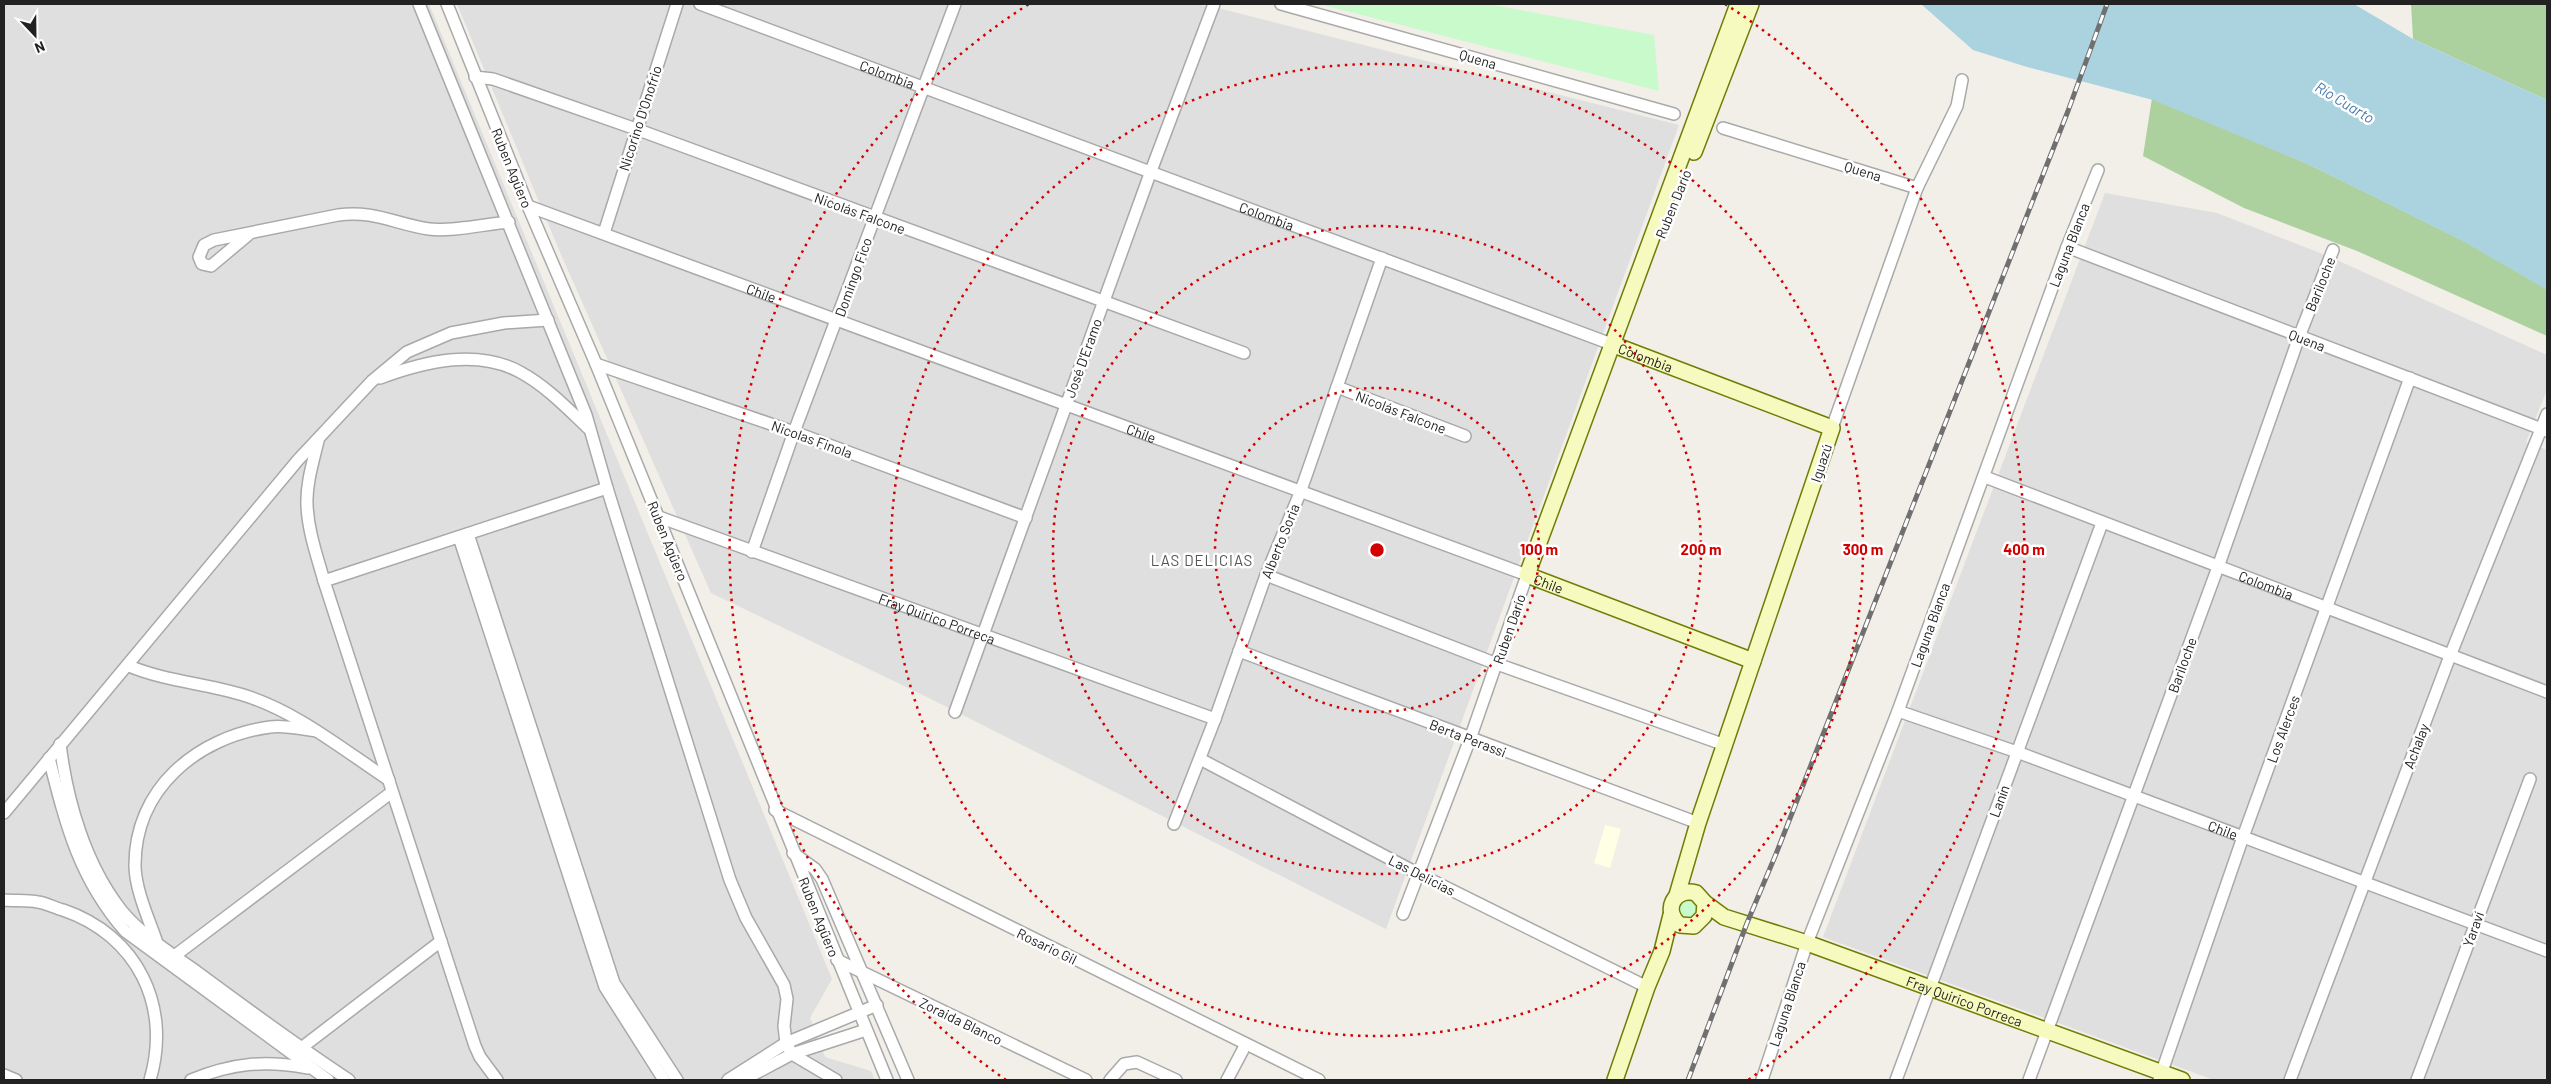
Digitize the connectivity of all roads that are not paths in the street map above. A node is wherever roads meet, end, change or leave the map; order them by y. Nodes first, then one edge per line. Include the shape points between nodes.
1 (419, 4) edge
2 (447, 4) edge
3 (677, 4) edge
4 (700, 4) edge
5 (955, 4) edge
6 (1214, 4) edge
7 (1281, 4) edge
8 (1738, 4) edge
9 (1751, 4) edge
10 (1723, 61) junction
11 (475, 77) junction
12 (1962, 80) dead end
13 (923, 86) junction
14 (1674, 114) dead end
15 (1723, 128) dead end
16 (636, 129) junction
17 (2098, 170) dead end
18 (1151, 171) junction
19 (1917, 188) junction
20 (528, 206) junction
21 (875, 219) junction
22 (509, 222) junction
23 (604, 233) junction
24 (248, 235) dead end
25 (2067, 247) junction
26 (2333, 250) dead end
27 (1382, 258) junction
28 (1104, 302) junction
29 (548, 320) junction
30 (838, 320) junction
31 (2299, 337) junction
32 (1614, 345) junction
33 (1244, 353) dead end
34 (596, 364) junction
35 (2410, 378) junction
36 (372, 381) junction
37 (1337, 387) junction
38 (1066, 405) junction
39 (2547, 414) edge
40 (588, 428) junction
41 (1832, 428) junction
42 (2544, 430) edge
43 (794, 432) junction
44 (1465, 436) dead end
45 (318, 441) junction
46 (1984, 477) junction
47 (606, 488) junction
48 (1300, 493) junction
49 (659, 517) junction
50 (1026, 518) junction
51 (2102, 523) junction
52 (463, 536) junction
53 (752, 552) junction
54 (2218, 567) junction
55 (1266, 575) junction
56 (1527, 575) junction
57 (324, 581) junction
58 (2327, 609) junction
59 (984, 634) junction
60 (1239, 651) junction
61 (2450, 656) junction
62 (1754, 661) junction
63 (1497, 664) junction
64 (129, 666) junction
65 (2547, 692) edge
66 (1898, 711) junction
67 (955, 712) dead end
68 (1215, 719) junction
69 (316, 731) junction
70 (1470, 739) junction
71 (60, 744) junction
72 (1725, 745) junction
73 (2017, 752) junction
74 (49, 758) junction
75 (1200, 758) junction
76 (2530, 779) dead end
77 (391, 786) junction
78 (2134, 796) junction
79 (775, 810) junction
80 (4, 813) edge
81 (1698, 823) junction
82 (1174, 824) dead end
83 (2243, 837) junction
84 (1689, 851) junction
85 (793, 853) junction
86 (1417, 873) junction
87 (2363, 882) junction
88 (1677, 895) junction
89 (1700, 898) junction
90 (4, 900) edge
91 (1403, 914) dead end
92 (1671, 915) junction
93 (1701, 921) junction
94 (1747, 923) junction
95 (2475, 924) junction
96 (1686, 927) junction
97 (125, 931) junction
98 (144, 931) junction
99 (108, 934) junction
100 (156, 940) junction
101 (441, 941) junction
102 (1807, 943) junction
103 (1662, 950) junction
104 (2547, 951) edge
105 (170, 959) junction
106 (837, 960) junction
107 (864, 974) junction
108 (1647, 987) junction
109 (1930, 987) junction
110 (877, 1005) junction
111 (858, 1012) junction
112 (866, 1030) junction
113 (2047, 1030) junction
114 (786, 1043) junction
115 (1246, 1044) junction
116 (296, 1052) junction
117 (792, 1054) junction
118 (316, 1065) junction
119 (4, 1075) edge
120 (2160, 1076) edge
121 (16, 1080) edge
122 (150, 1080) edge
123 (190, 1080) edge
124 (328, 1080) edge
125 (349, 1080) edge
126 (496, 1080) edge
127 (664, 1080) edge
128 (677, 1080) edge
129 (728, 1080) edge
130 (744, 1080) edge
131 (836, 1080) edge
132 (886, 1080) edge
133 (908, 1080) edge
134 (1086, 1080) edge
135 (1110, 1080) edge
136 (1176, 1080) edge
137 (1227, 1080) edge
138 (1319, 1080) edge
139 (1616, 1080) edge
140 (1762, 1080) edge
141 (1896, 1080) edge
142 (2029, 1080) edge
143 (2182, 1080) edge
144 (2290, 1080) edge
145 (2418, 1080) edge

1 - 22 street
2 - 11 street, Ruben Agüero
3 - 16 street, Nicorino D'Onofrio
4 - 13 street, Colombia
5 - 13 street, Domingo Fico
6 - 18 street, José D'Eramo
7 - 14 street, Quena
8 - 10 main road
9 - 10 main road
10 - 32 main road, Ruben Darío via 1625,325
11 - 16 street, Nicolás Falcone via 493,79
11 - 20 street, Ruben Agüero
12 - 19 street, Iguazú via 1957,106
13 - 18 street, Colombia
13 - 21 street, Domingo Fico
15 - 19 street, Quena
16 - 21 street, Nicolás Falcone
16 - 23 street, Nicorino D'Onofrio
17 - 25 street, Laguna Blanca
18 - 27 street, Colombia
18 - 28 street, José D'Eramo
19 - 41 street, Iguazú
20 - 23 street, Chile
20 - 34 street, Ruben Agüero
21 - 28 street, Nicolás Falcone
21 - 30 street, Domingo Fico
22 - 24 street via 431,229 358,212
22 - 29 street
23 - 30 street, Chile
25 - 31 street, Quena
25 - 46 street, Laguna Blanca
26 - 31 street, Bariloche
27 - 32 street, Colombia
27 - 37 street, Alberto Soria
28 - 33 street, Nicolás Falcone
28 - 38 street, José D'Eramo
29 - 36 street via 504,323 451,333 407,352
29 - 40 street via 586,415
30 - 38 street, Chile
30 - 43 street, Domingo Fico
31 - 35 street, Quena
31 - 54 street, Bariloche
32 - 41 main road, Colombia
32 - 56 main road, Ruben Darío
34 - 43 street, Nicolas Finola
34 - 49 street, Ruben Agüero
35 - 42 street, Quena
35 - 58 street, Los Alerces
36 - 40 street via 411,367 456,358 502,363 544,388
36 - 45 street
37 - 44 street, Nicolás Falcone
37 - 48 street, Alberto Soria
38 - 48 street, Chile
38 - 50 street, José D'Eramo
39 - 42 street, Achalay
40 - 47 street
41 - 62 main road, Iguazú
42 - 61 street, Achalay
43 - 50 street, Nicolas Finola
43 - 53 street, Domingo Fico
45 - 57 street via 307,504 310,531
45 - 64 street via 298,460
46 - 51 street, Colombia
46 - 66 street, Laguna Blanca
47 - 52 street
47 - 114 street via 730,880 746,918 784,985 787,999
48 - 55 street, Alberto Soria
48 - 56 street, Chile
49 - 53 street, Fray Quirico Porreca
49 - 79 street, Ruben Agüero
50 - 59 street, José D'Eramo
51 - 54 street, Colombia
51 - 73 street, Lanín
52 - 57 street
52 - 127 street via 605,987
52 - 128 street via 614,983
53 - 59 street, Fray Quirico Porreca
54 - 58 street, Colombia
54 - 78 street, Bariloche
55 - 60 street, Alberto Soria
55 - 63 street
56 - 62 main road, Chile
56 - 63 street, Ruben Darío
57 - 77 street
58 - 61 street, Colombia
58 - 83 street, Los Alerces
59 - 67 street, José D'Eramo
59 - 68 street, Fray Quirico Porreca
60 - 68 street, Alberto Soria
60 - 70 street, Berta Perassi
61 - 65 street, Colombia
61 - 87 street, Achalay
62 - 72 main road, Iguazú
63 - 70 street, Ruben Darío
63 - 72 street
64 - 69 street via 151,675 241,694
64 - 71 street
66 - 73 street, Chile
66 - 102 street, Laguna Blanca
68 - 75 street, Alberto Soria
69 - 77 street
69 - 100 street via 271,727 238,734 213,744 168,776 143,818 135,868 140,895
70 - 81 street, Berta Perassi
70 - 86 street, Ruben Darío
71 - 74 street
71 - 98 street via 68,790 88,853 122,911
72 - 81 main road, Iguazú
73 - 78 street, Chile
73 - 109 street, Lanín
74 - 80 street
74 - 97 street via 64,817 85,871 104,907
75 - 82 street, Alberto Soria
75 - 86 street, Las Delicias
76 - 95 street, Yaraví
77 - 101 street
77 - 105 street
78 - 83 street, Chile
78 - 113 street, Bariloche
79 - 85 street, Ruben Agüero
79 - 115 street, Rosario Gil
81 - 84 main road, Iguazú
83 - 87 street, Chile
83 - 120 street, Los Alerces
84 - 88 main road, Iguazú
84 - 89 main road, Iguazú via 1691,879
85 - 106 street, Ruben Agüero
85 - 107 street via 822,878
86 - 91 street, Ruben Darío
86 - 108 street, Las Delicias
87 - 95 street, Chile
87 - 144 street, Achalay
88 - 89 main road via 1683,892
88 - 92 main road via 1670,907
89 - 93 main road via 1704,916
89 - 94 main road, Fray Quirico Porreca via 1724,917
90 - 99 street via 39,902 80,916
92 - 96 main road
92 - 103 main road
93 - 94 main road, Fray Quirico Porreca
93 - 96 main road, Fray Quirico Porreca
94 - 102 main road, Fray Quirico Porreca
95 - 104 street, Chile
95 - 145 street, Yaraví
96 - 103 main road
97 - 98 street
97 - 99 street
97 - 105 street
98 - 100 street
99 - 122 street via 125,950 145,978 153,1000 156,1052
100 - 105 street
101 - 116 street
101 - 126 street via 475,1046
102 - 109 main road, Fray Quirico Porreca
102 - 140 street, Laguna Blanca
103 - 108 main road
105 - 116 street
106 - 107 street, Zoraida Blanco
106 - 111 street, Ruben Agüero
107 - 110 street
107 - 134 street, Zoraida Blanco
108 - 139 main road
109 - 113 main road, Fray Quirico Porreca
109 - 141 street, Lanín
110 - 111 street
110 - 133 street
111 - 112 street, Ruben Agüero
111 - 114 street
112 - 117 street
112 - 132 street, Ruben Agüero
113 - 120 main road, Fray Quirico Porreca
113 - 142 street, Bariloche
114 - 117 street
114 - 129 street
115 - 137 street
115 - 138 street, Rosario Gil
116 - 118 street
117 - 130 street
117 - 131 street
118 - 123 street via 247,1064
118 - 124 street
118 - 125 street
119 - 121 street
120 - 143 main road, Fray Quirico Porreca
135 - 136 street via 1124,1064 1137,1062

